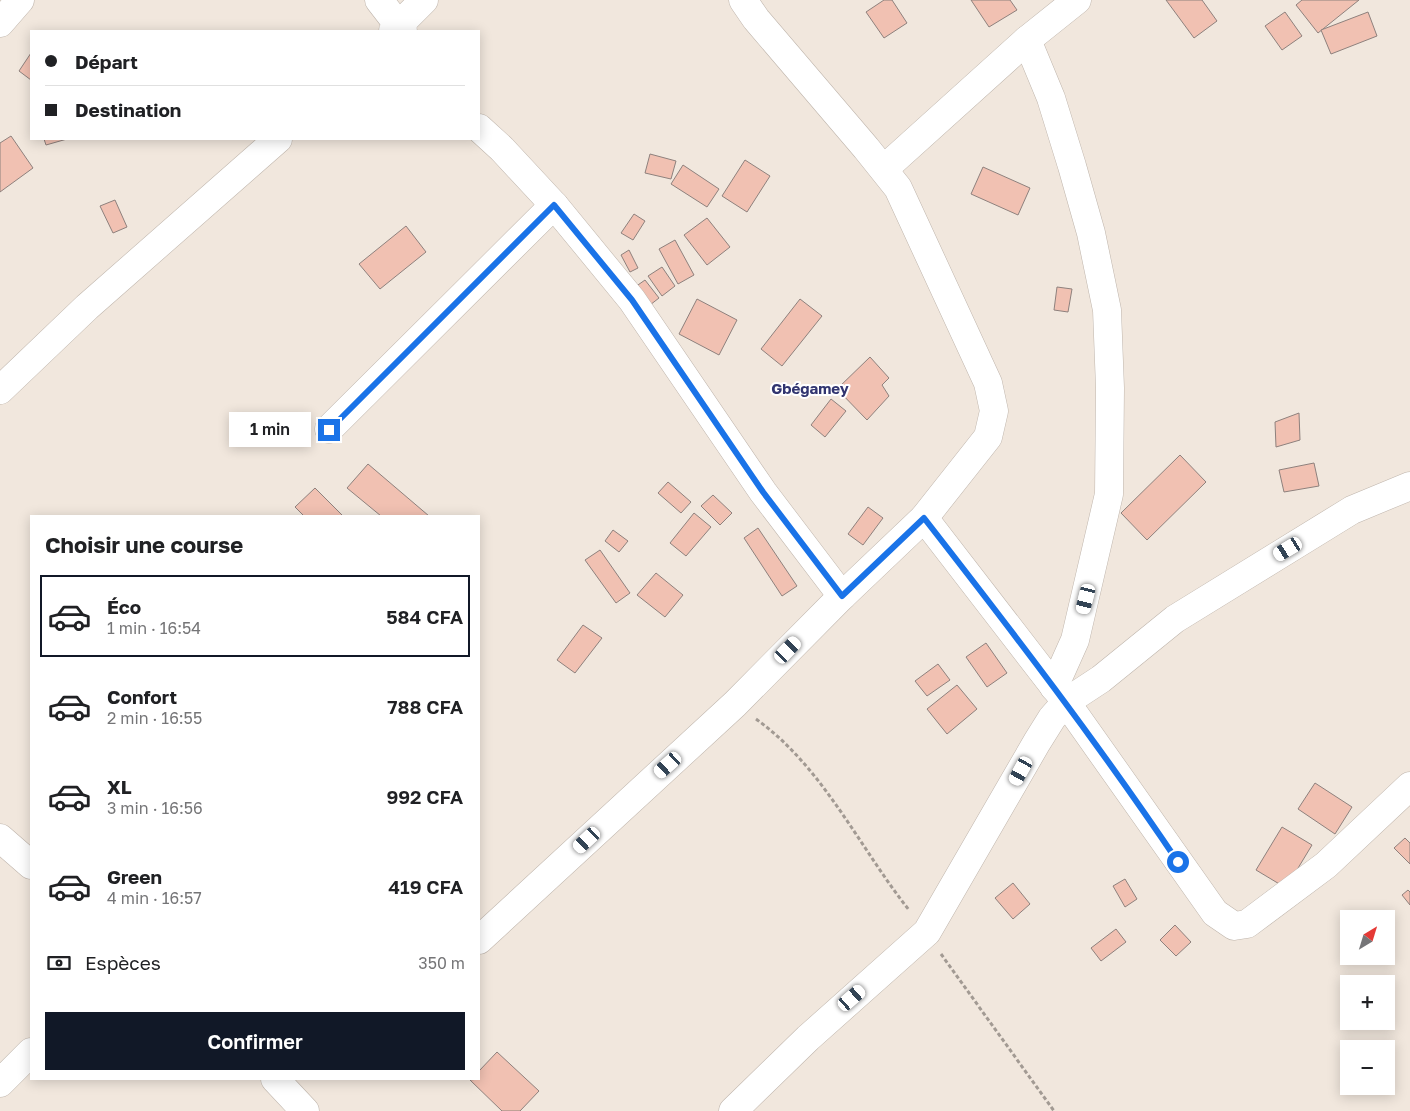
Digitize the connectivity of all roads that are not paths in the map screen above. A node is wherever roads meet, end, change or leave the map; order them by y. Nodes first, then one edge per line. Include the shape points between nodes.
1 (20, 0) edge
2 (379, 0) edge
3 (424, 0) edge
4 (743, 0) edge
5 (1077, 0) edge
6 (0, 23) edge
7 (398, 29) edge
8 (1027, 40) junction
9 (480, 129) edge
10 (277, 140) edge
11 (884, 169) junction
12 (554, 205) junction
13 (0, 390) edge
14 (329, 430) dead end
15 (1410, 486) edge
16 (924, 518) junction
17 (842, 596) junction
18 (1060, 695) junction
19 (1410, 786) edge
20 (0, 838) edge
21 (30, 864) edge
22 (480, 939) edge
23 (30, 1053) edge
24 (286, 1082) edge
25 (0, 1083) edge
26 (305, 1111) edge
27 (733, 1111) edge

1 - 6 street
2 - 7 street
3 - 7 street
4 - 11 street
5 - 8 street
8 - 11 street
8 - 18 street via 1051,98 1072,166 1091,233 1107,310 1109,494
9 - 12 street
10 - 13 street via 87,307
11 - 16 street via 898,188 928,250 988,383 994,411 988,437
12 - 14 street
12 - 17 street via 632,300 757,484
15 - 18 street via 1352,510 1175,619 1101,679
16 - 17 street
16 - 18 street
17 - 22 street via 735,704
18 - 19 street via 1210,906 1224,921 1234,926 1247,924 1326,864
18 - 27 street via 1052,718 927,932 808,1038
20 - 21 street
23 - 25 street
24 - 26 street

